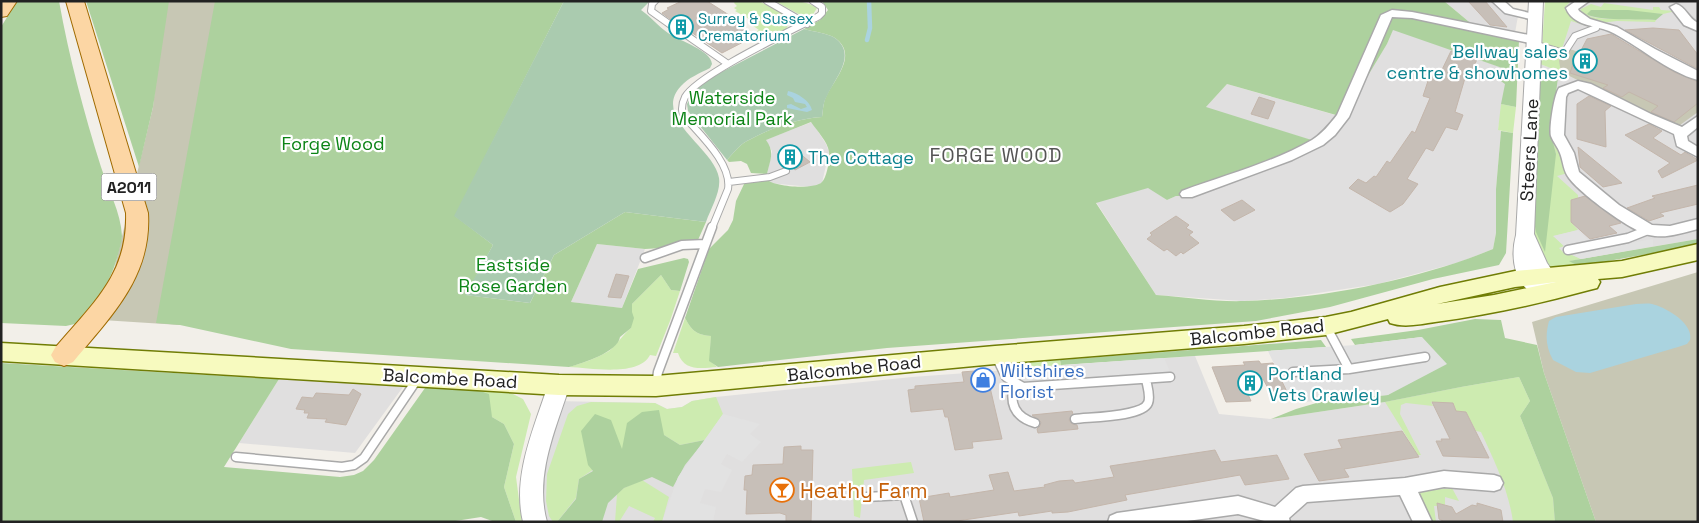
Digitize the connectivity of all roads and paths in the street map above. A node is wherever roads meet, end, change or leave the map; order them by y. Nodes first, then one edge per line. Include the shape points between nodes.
1 (8, 1) edge
2 (74, 1) edge
3 (655, 1) edge
4 (767, 1) edge
5 (813, 1) edge
6 (1497, 1) edge
7 (1584, 1) edge
8 (1676, 7) dead end
9 (1535, 9) edge
10 (1, 12) edge
11 (807, 24) junction
12 (672, 26) dead end
13 (1596, 28) dead end
14 (1698, 28) edge
15 (679, 30) dead end
16 (1534, 42) junction
17 (728, 64) junction
18 (1698, 76) edge
19 (1698, 120) edge
20 (1682, 132) junction
21 (1698, 153) edge
22 (786, 171) dead end
23 (729, 182) junction
24 (1187, 194) dead end
25 (1698, 224) edge
26 (1648, 230) junction
27 (705, 244) junction
28 (1568, 250) dead end
29 (1698, 252) edge
30 (646, 258) dead end
31 (1542, 284) junction
32 (1326, 326) junction
33 (1, 352) edge
34 (995, 354) junction
35 (64, 355) junction
36 (1425, 357) dead end
37 (1349, 369) junction
38 (1293, 372) dead end
39 (419, 376) junction
40 (1170, 377) dead end
41 (1146, 378) junction
42 (559, 384) junction
43 (1014, 384) junction
44 (656, 386) junction
45 (1075, 419) dead end
46 (1035, 423) dead end
47 (236, 457) dead end
48 (1494, 483) dead end
49 (1405, 486) junction
50 (866, 497) dead end
51 (1280, 519) edge
52 (535, 522) edge
53 (913, 522) edge
54 (1117, 522) edge
55 (1423, 522) edge

1 - 10 main road
2 - 35 main road, A2011 via 137,213 139,235 133,260 122,283
3 - 12 lane via 651,10
4 - 11 lane
5 - 11 lane via 822,7 822,13
6 - 9 street via 1509,11
7 - 18 street via 1572,8 1578,16 1613,29
8 - 14 street via 1688,23
9 - 16 street, Steers Lane
11 - 17 lane
13 - 16 lane via 1575,36 1564,53
15 - 17 lane
16 - 24 street via 1412,15 1387,15 1345,112 1330,132 1318,142 1287,157
16 - 31 street, Steers Lane via 1526,234 1521,261
17 - 23 lane via 694,84 684,96 681,109 722,162
19 - 20 street
20 - 21 street via 1682,143
20 - 26 street via 1587,87 1572,86 1561,94 1558,135 1573,174
22 - 23 lane via 770,177
23 - 27 lane
25 - 26 street via 1673,231
26 - 28 lane via 1628,238
27 - 30 lane via 682,246
27 - 44 lane via 658,372
29 - 31 main road, Balcombe Road via 1622,269 1607,276
31 - 32 main road, Balcombe Road via 1454,312
32 - 34 main road, Balcombe Road
32 - 37 lane
33 - 35 main road, Balcombe Road
34 - 43 lane via 1006,377
34 - 44 main road, Balcombe Road
35 - 39 main road, Balcombe Road
36 - 37 lane
37 - 38 lane
39 - 42 main road, Balcombe Road
39 - 47 lane via 364,458 354,465 342,467
40 - 41 lane
41 - 43 lane via 1023,387
41 - 45 lane via 1149,394 1148,404 1143,409
42 - 44 main road, Balcombe Road
42 - 52 street via 534,469 530,502
43 - 46 lane via 1013,408 1018,416
48 - 49 street via 1444,479
49 - 51 street via 1303,494
49 - 55 street
50 - 53 lane via 904,495
51 - 54 street via 1238,505

